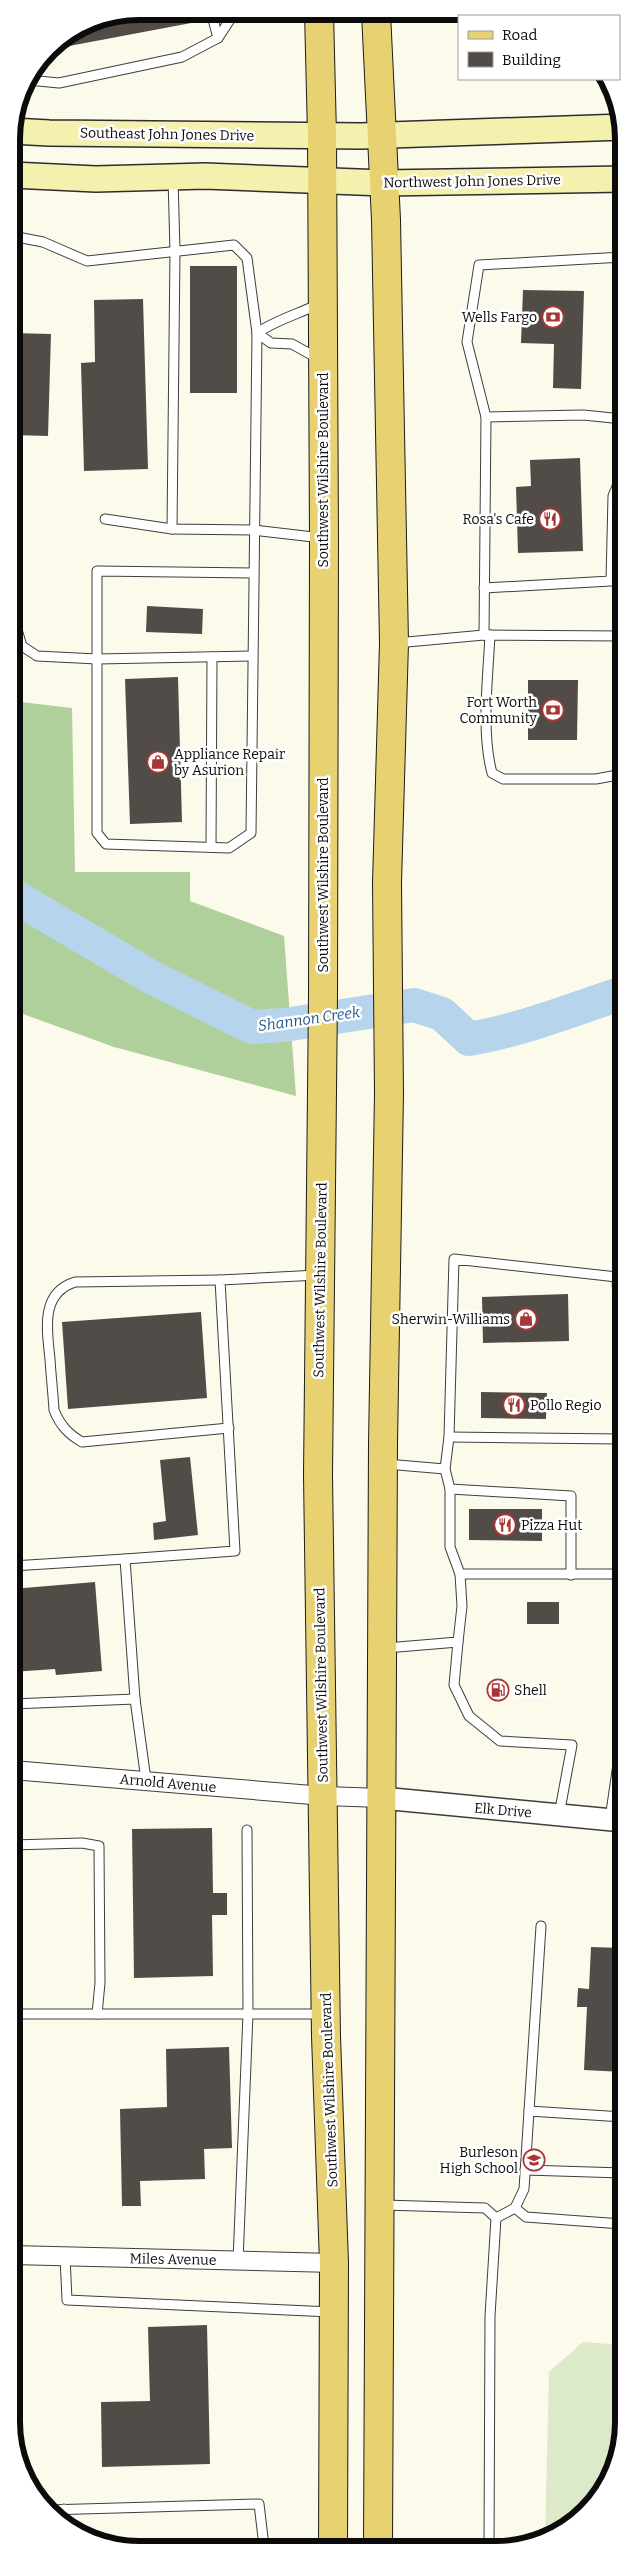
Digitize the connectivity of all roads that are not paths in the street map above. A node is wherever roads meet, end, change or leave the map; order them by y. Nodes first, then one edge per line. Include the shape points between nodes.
1 (213, 20) edge
2 (230, 20) edge
3 (319, 20) edge
4 (376, 20) edge
5 (218, 38) junction
6 (35, 81) edge
7 (614, 127) edge
8 (20, 131) edge
9 (322, 134) junction
10 (381, 136) junction
11 (20, 175) edge
12 (173, 177) junction
13 (615, 178) edge
14 (321, 180) junction
15 (384, 183) junction
16 (20, 238) edge
17 (175, 251) junction
18 (615, 257) edge
19 (322, 303) junction
20 (257, 333) junction
21 (322, 361) junction
22 (486, 417) junction
23 (615, 418) edge
24 (615, 491) edge
25 (105, 519) dead end
26 (172, 529) junction
27 (253, 530) junction
28 (324, 539) junction
29 (253, 573) junction
30 (484, 588) junction
31 (487, 635) junction
32 (615, 636) edge
33 (20, 639) edge
34 (394, 643) junction
35 (252, 656) junction
36 (212, 657) junction
37 (97, 659) junction
38 (615, 775) edge
39 (211, 847) junction
40 (320, 1275) junction
41 (615, 1277) edge
42 (220, 1280) junction
43 (229, 1428) junction
44 (449, 1437) junction
45 (615, 1439) edge
46 (383, 1464) junction
47 (445, 1469) junction
48 (450, 1489) junction
49 (125, 1559) junction
50 (20, 1566) edge
51 (460, 1574) junction
52 (615, 1574) edge
53 (571, 1576) junction
54 (458, 1642) junction
55 (382, 1648) junction
56 (135, 1699) junction
57 (20, 1704) edge
58 (20, 1771) edge
59 (146, 1780) junction
60 (324, 1796) junction
61 (382, 1798) junction
62 (559, 1815) junction
63 (615, 1820) edge
64 (247, 1830) dead end
65 (20, 1845) edge
66 (541, 1926) dead end
67 (20, 2014) edge
68 (96, 2014) junction
69 (248, 2014) junction
70 (326, 2014) junction
71 (529, 2111) junction
72 (615, 2116) edge
73 (525, 2170) junction
74 (615, 2173) edge
75 (380, 2205) junction
76 (515, 2208) junction
77 (496, 2218) junction
78 (615, 2223) edge
79 (20, 2255) edge
80 (65, 2256) junction
81 (238, 2260) junction
82 (334, 2263) junction
83 (334, 2312) junction
84 (59, 2509) edge
85 (64, 2509) junction
86 (64, 2514) edge
87 (263, 2541) edge
88 (334, 2541) edge
89 (378, 2541) edge
90 (490, 2541) edge

1 - 5 lane
2 - 5 lane
3 - 9 main road, Southwest Wilshire Boulevard
4 - 10 main road
5 - 6 lane via 182,57 59,83
7 - 10 main road
8 - 9 main road, Southeast John Jones Drive via 245,136
9 - 10 main road
9 - 14 main road, Southwest Wilshire Boulevard
10 - 15 main road
11 - 12 main road via 96,179
12 - 14 main road
12 - 17 lane
13 - 15 main road, Northwest John Jones Drive
14 - 15 main road, Northwest John Jones Drive
14 - 19 main road, Southwest Wilshire Boulevard
15 - 34 main road
16 - 17 lane via 43,242 86,261
17 - 20 lane via 234,245 247,258
17 - 26 lane
18 - 22 lane via 479,265 467,342
19 - 20 lane via 291,318 272,322
19 - 21 main road, Southwest Wilshire Boulevard
20 - 21 lane via 271,343 292,344
20 - 27 lane
21 - 28 main road, Southwest Wilshire Boulevard
22 - 23 lane via 583,415
22 - 30 lane
24 - 30 lane via 611,581
25 - 26 lane
26 - 27 lane
27 - 28 lane
27 - 29 lane
28 - 40 main road, Southwest Wilshire Boulevard
29 - 35 lane
29 - 37 lane via 96,571
30 - 31 lane
31 - 32 lane
31 - 34 lane
31 - 38 lane via 488,759 492,773 504,779
33 - 37 lane via 22,646 37,656
34 - 46 main road via 387,883 389,1093
35 - 36 lane
35 - 39 lane via 251,833 230,848
36 - 37 lane
36 - 39 lane
37 - 39 lane via 97,832 106,844
40 - 42 lane
40 - 60 main road, Southwest Wilshire Boulevard via 318,1484
41 - 44 lane via 454,1260
42 - 43 lane
42 - 43 lane via 75,1282 60,1288 54,1296 46,1321 54,1410 66,1430 82,1442
43 - 49 lane via 235,1551
44 - 45 lane
44 - 47 lane
46 - 47 lane
46 - 55 main road
47 - 48 lane
48 - 51 lane via 450,1547
48 - 53 lane via 571,1496
49 - 50 lane
49 - 56 lane
51 - 53 lane
51 - 54 lane via 462,1606
52 - 53 lane
54 - 55 lane
54 - 62 lane via 454,1685 469,1716 500,1741 572,1745
55 - 61 main road
56 - 57 lane
56 - 59 lane
58 - 59 street, Arnold Avenue
59 - 60 street, Arnold Avenue
60 - 61 street, Arnold Avenue
60 - 70 main road, Southwest Wilshire Boulevard
61 - 62 street, Elk Drive
61 - 75 main road
62 - 63 street, Elk Drive
64 - 69 lane
65 - 68 lane via 82,1843 99,1846 100,1983
66 - 71 lane
67 - 68 lane
68 - 69 lane
69 - 70 lane
69 - 81 lane
70 - 82 main road, Southwest Wilshire Boulevard
71 - 72 lane
71 - 73 lane
73 - 74 lane
73 - 76 lane via 524,2189
75 - 77 lane via 485,2208
75 - 89 main road
76 - 77 lane
76 - 78 lane via 526,2217
77 - 90 lane via 490,2316
79 - 80 street, Miles Avenue
80 - 81 street, Miles Avenue
80 - 83 lane via 67,2300
81 - 82 street, Miles Avenue
82 - 83 main road, Southwest Wilshire Boulevard
83 - 88 main road, Southwest Wilshire Boulevard
84 - 85 lane
85 - 86 lane
85 - 87 lane via 259,2504

